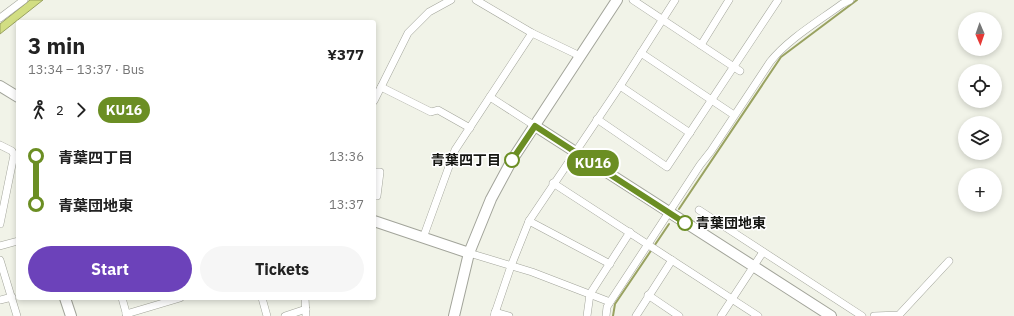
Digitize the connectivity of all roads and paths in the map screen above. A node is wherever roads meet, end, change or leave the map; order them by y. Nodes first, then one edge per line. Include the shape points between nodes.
1 (24, 0) edge
2 (451, 0) edge
3 (476, 0) edge
4 (617, 0) edge
5 (633, 0) edge
6 (675, 0) edge
7 (729, 0) edge
8 (778, 0) edge
9 (850, 0) edge
10 (0, 18) edge
11 (662, 20) junction
12 (532, 33) junction
13 (701, 45) junction
14 (641, 53) junction
15 (580, 56) junction
16 (737, 69) junction
17 (0, 86) edge
18 (620, 86) junction
19 (381, 87) junction
20 (16, 96) edge
21 (376, 96) edge
22 (490, 97) junction
23 (712, 99) junction
24 (734, 115) junction
25 (597, 120) junction
26 (535, 126) junction
27 (470, 128) junction
28 (690, 133) junction
29 (0, 144) edge
30 (575, 152) junction
31 (376, 172) edge
32 (554, 183) junction
33 (376, 196) edge
34 (2, 198) edge
35 (699, 210) dead end
36 (669, 212) junction
37 (529, 221) junction
38 (376, 222) edge
39 (0, 224) edge
40 (630, 232) junction
41 (423, 238) junction
42 (16, 242) edge
43 (649, 244) junction
44 (0, 246) edge
45 (763, 252) junction
46 (469, 253) junction
47 (0, 260) edge
48 (672, 260) junction
49 (949, 261) dead end
50 (610, 264) junction
51 (511, 266) junction
52 (754, 267) junction
53 (590, 294) junction
54 (648, 295) junction
55 (12, 297) junction
56 (732, 299) junction
57 (0, 300) edge
58 (66, 300) edge
59 (123, 300) edge
60 (174, 300) edge
61 (263, 300) edge
62 (305, 300) edge
63 (610, 302) junction
64 (306, 312) edge
65 (495, 314) edge
66 (127, 315) edge
67 (17, 316) edge
68 (70, 316) edge
69 (267, 316) edge
70 (285, 316) edge
71 (454, 316) edge
72 (509, 316) edge
73 (587, 316) edge
74 (606, 316) edge
75 (636, 316) edge
76 (679, 316) edge
77 (721, 316) edge
78 (758, 316) edge
79 (831, 316) edge
80 (862, 316) edge
81 (874, 316) edge

1 - 10 street
2 - 19 street via 429,12 408,33
3 - 12 street
4 - 15 street
5 - 11 street
6 - 11 street
7 - 13 street
8 - 16 street
9 - 24 street via 776,54
11 - 13 street
11 - 14 street
12 - 15 street
12 - 22 street
13 - 16 street
14 - 18 street
14 - 23 street
15 - 26 street
16 - 23 street
17 - 20 street
18 - 25 street
18 - 28 street
19 - 21 street
19 - 27 street via 431,112 438,110
22 - 26 street
22 - 27 street
23 - 24 street
23 - 28 street
24 - 36 street
25 - 28 street via 667,167
25 - 30 street
26 - 30 street
26 - 46 street via 512,160 491,199
27 - 41 street via 455,150
29 - 34 street via 14,155
30 - 32 street
30 - 36 street
31 - 33 street via 380,172 380,178
32 - 37 street
32 - 40 street
34 - 39 street
35 - 45 street
36 - 43 street
36 - 52 street
37 - 50 street
37 - 51 street
38 - 41 street
40 - 43 street
40 - 50 street
41 - 46 street
42 - 44 street
43 - 48 street
43 - 63 street
45 - 52 street
45 - 80 street
46 - 51 street
46 - 71 street
47 - 55 street
48 - 54 street
48 - 56 street
49 - 81 street via 899,315
50 - 53 street
51 - 53 street
51 - 65 street
52 - 56 street
52 - 79 street
53 - 63 street
53 - 73 street
54 - 75 street
54 - 76 street
55 - 57 street
55 - 67 street
56 - 77 street
56 - 78 street
58 - 68 street
59 - 66 street
60 - 66 street
61 - 69 street
62 - 64 street
63 - 74 street
64 - 70 street
65 - 72 street

